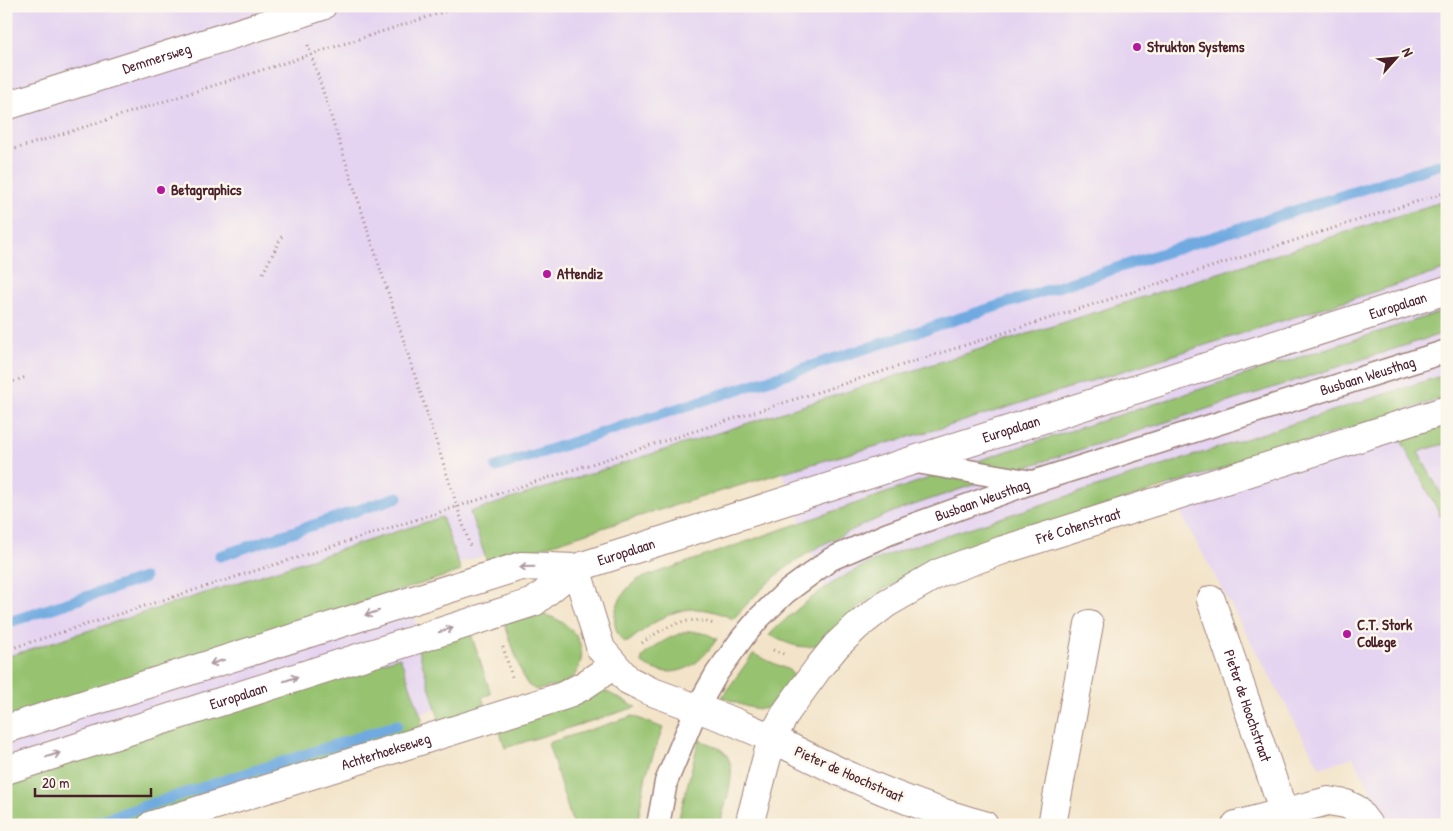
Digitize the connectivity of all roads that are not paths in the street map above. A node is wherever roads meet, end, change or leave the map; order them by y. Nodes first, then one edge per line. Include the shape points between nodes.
1 (305, 9) edge
2 (6, 106) edge
3 (1447, 290) edge
4 (1447, 351) edge
5 (1447, 410) edge
6 (910, 461) junction
7 (1033, 482) junction
8 (576, 568) junction
9 (1211, 600) dead end
10 (1090, 624) dead end
11 (614, 664) junction
12 (697, 708) junction
13 (6, 729) edge
14 (772, 738) junction
15 (6, 770) edge
16 (1284, 813) junction
17 (152, 825) edge
18 (658, 825) edge
19 (749, 825) edge
20 (984, 825) edge
21 (1052, 825) edge
22 (1236, 825) edge
23 (1368, 825) edge

1 - 2 street, Demmersweg
3 - 6 street, Europalaan
4 - 7 lane, Busbaan Weusthag
5 - 14 street, Fré Cohenstraat via 939,573 887,603 836,646 787,711
6 - 7 lane
6 - 8 street, Europalaan
7 - 12 lane, Busbaan Weusthag via 888,534 831,559 785,593 760,617 717,673
8 - 11 street via 601,649
8 -> 13 street, Europalaan via 521,566
15 -> 8 street, Europalaan via 534,602
9 - 16 street, Pieter de Hoochstraat
10 - 21 street
11 - 12 street via 628,680
11 - 17 street, Achterhoekseweg via 572,692
12 - 14 street
12 - 18 lane, Busbaan Weusthag via 666,782
14 - 19 street, Fré Cohenstraat
14 - 20 street, Pieter de Hoochstraat via 854,780 921,806
16 - 22 street
16 - 23 street via 1328,801 1356,809

